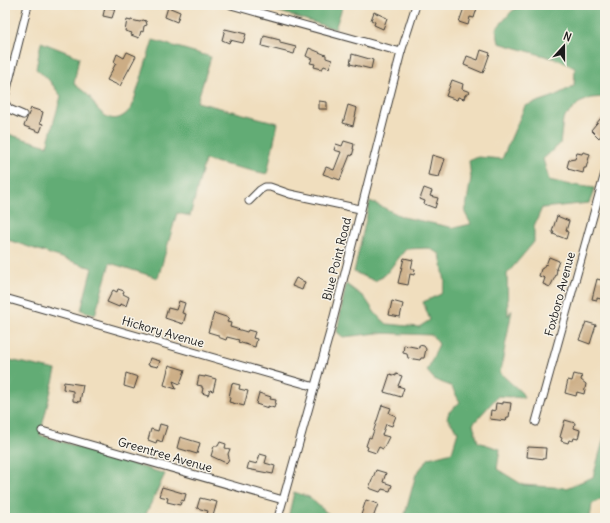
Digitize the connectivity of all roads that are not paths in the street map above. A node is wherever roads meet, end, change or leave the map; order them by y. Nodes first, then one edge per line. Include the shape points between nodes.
1 (27, 5) edge
2 (232, 5) edge
3 (416, 5) edge
4 (400, 52) junction
5 (5, 97) edge
6 (5, 104) edge
7 (23, 115) dead end
8 (605, 173) edge
9 (249, 202) dead end
10 (360, 209) junction
11 (5, 298) edge
12 (315, 387) junction
13 (536, 422) dead end
14 (42, 431) dead end
15 (283, 500) junction
16 (278, 518) edge

1 - 5 street
2 - 4 street
3 - 4 street, Blue Point Road
4 - 10 street, Blue Point Road
6 - 7 street via 9,109
8 - 13 street, Foxboro Avenue
9 - 10 street via 260,190 270,187 290,194
10 - 12 street, Blue Point Road
11 - 12 street, Hickory Avenue
12 - 15 street, Blue Point Road
14 - 15 street, Greentree Avenue
15 - 16 street, Blue Point Road

